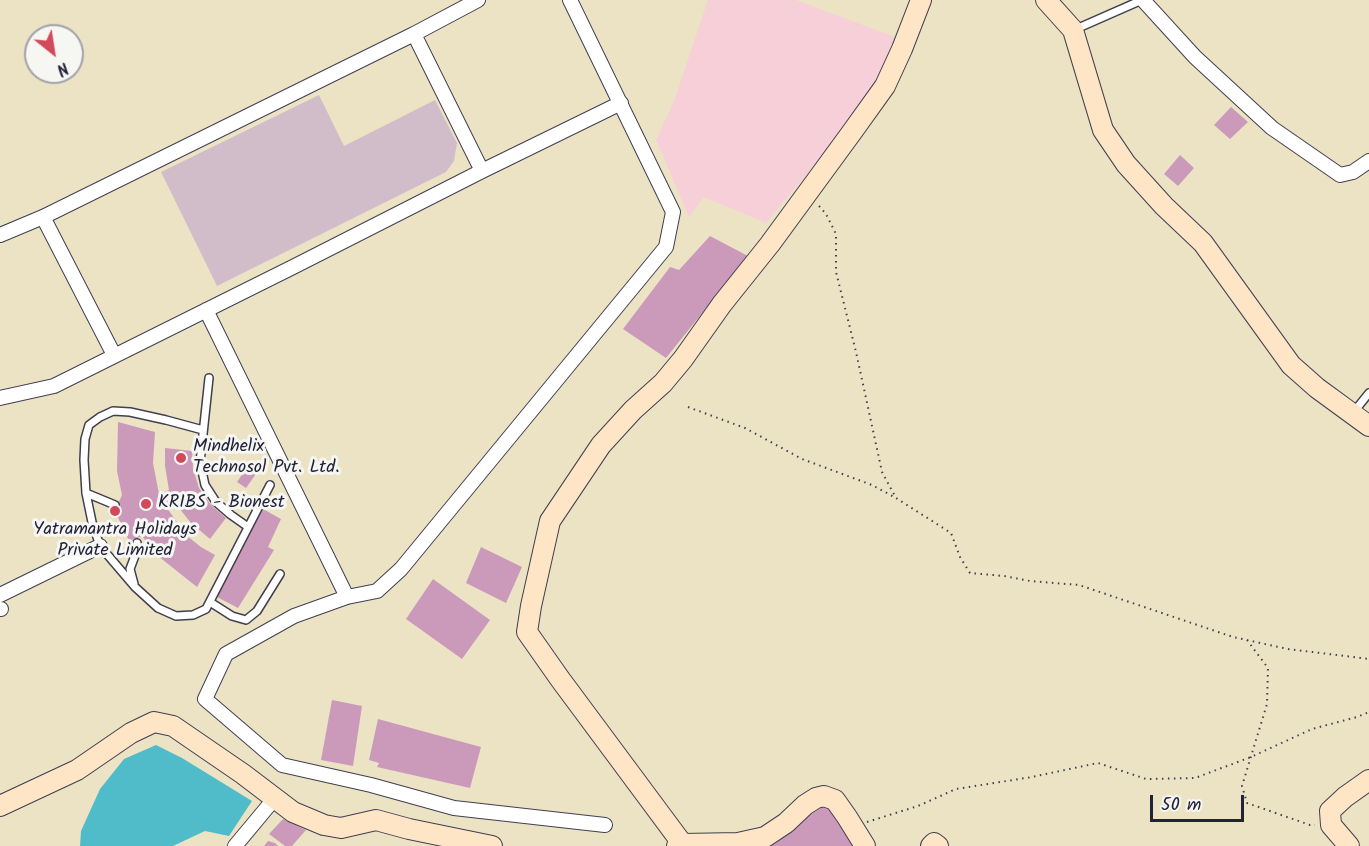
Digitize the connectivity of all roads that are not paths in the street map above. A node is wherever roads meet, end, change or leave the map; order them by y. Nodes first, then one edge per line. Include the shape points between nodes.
1 (478, 0) edge
2 (570, 0) edge
3 (921, 0) edge
4 (1046, 0) edge
5 (1142, 0) edge
6 (1073, 30) junction
7 (414, 34) junction
8 (621, 103) junction
9 (1369, 161) edge
10 (482, 171) junction
11 (43, 217) junction
12 (0, 235) edge
13 (206, 310) junction
14 (114, 355) junction
15 (209, 378) dead end
16 (1369, 393) edge
17 (0, 398) edge
18 (1353, 413) junction
19 (1369, 426) edge
20 (203, 430) junction
21 (270, 484) dead end
22 (86, 493) junction
23 (115, 505) dead end
24 (248, 527) junction
25 (137, 543) dead end
26 (100, 546) junction
27 (280, 574) dead end
28 (135, 587) junction
29 (0, 595) edge
30 (347, 597) junction
31 (210, 602) junction
32 (1369, 780) edge
33 (275, 798) junction
34 (0, 806) edge
35 (605, 825) dead end
36 (681, 845) edge
37 (236, 846) edge
38 (492, 846) edge
39 (865, 846) edge
40 (931, 846) edge
41 (938, 846) edge
42 (1349, 846) edge

1 - 7 street
2 - 8 street
3 - 36 street via 885,86 676,367 601,445 550,521 527,632
4 - 6 street
5 - 6 lane
5 - 9 street via 1195,57 1272,128 1340,175
6 - 18 street via 1103,130 1126,164 1203,243 1291,365
7 - 10 street
7 - 11 street
8 - 10 street
8 - 30 street via 673,212 666,248 401,569 377,591
10 - 13 street
11 - 12 street
11 - 14 street
13 - 14 street
13 - 30 street
14 - 17 street via 54,386
15 - 20 lane
16 - 18 lane
18 - 19 street
20 - 22 lane via 130,412 112,411 100,417 89,425 85,439
20 - 24 lane via 200,462 205,485 216,502
21 - 24 lane
22 - 23 lane
22 - 26 lane
24 - 31 lane
25 - 28 lane via 130,569
26 - 28 lane
26 - 29 street
27 - 31 lane via 257,611 246,620
28 - 31 lane via 158,608 176,616 194,615
30 - 35 street via 294,616 226,654 205,699 282,765 454,808
32 - 42 street via 1330,811 1331,825
33 - 34 street via 173,726 154,722 78,770
33 - 37 street
33 - 38 street via 293,812 324,825 341,828 376,820
36 - 39 street via 738,843 765,837 805,805 824,796 835,800
40 - 41 street

